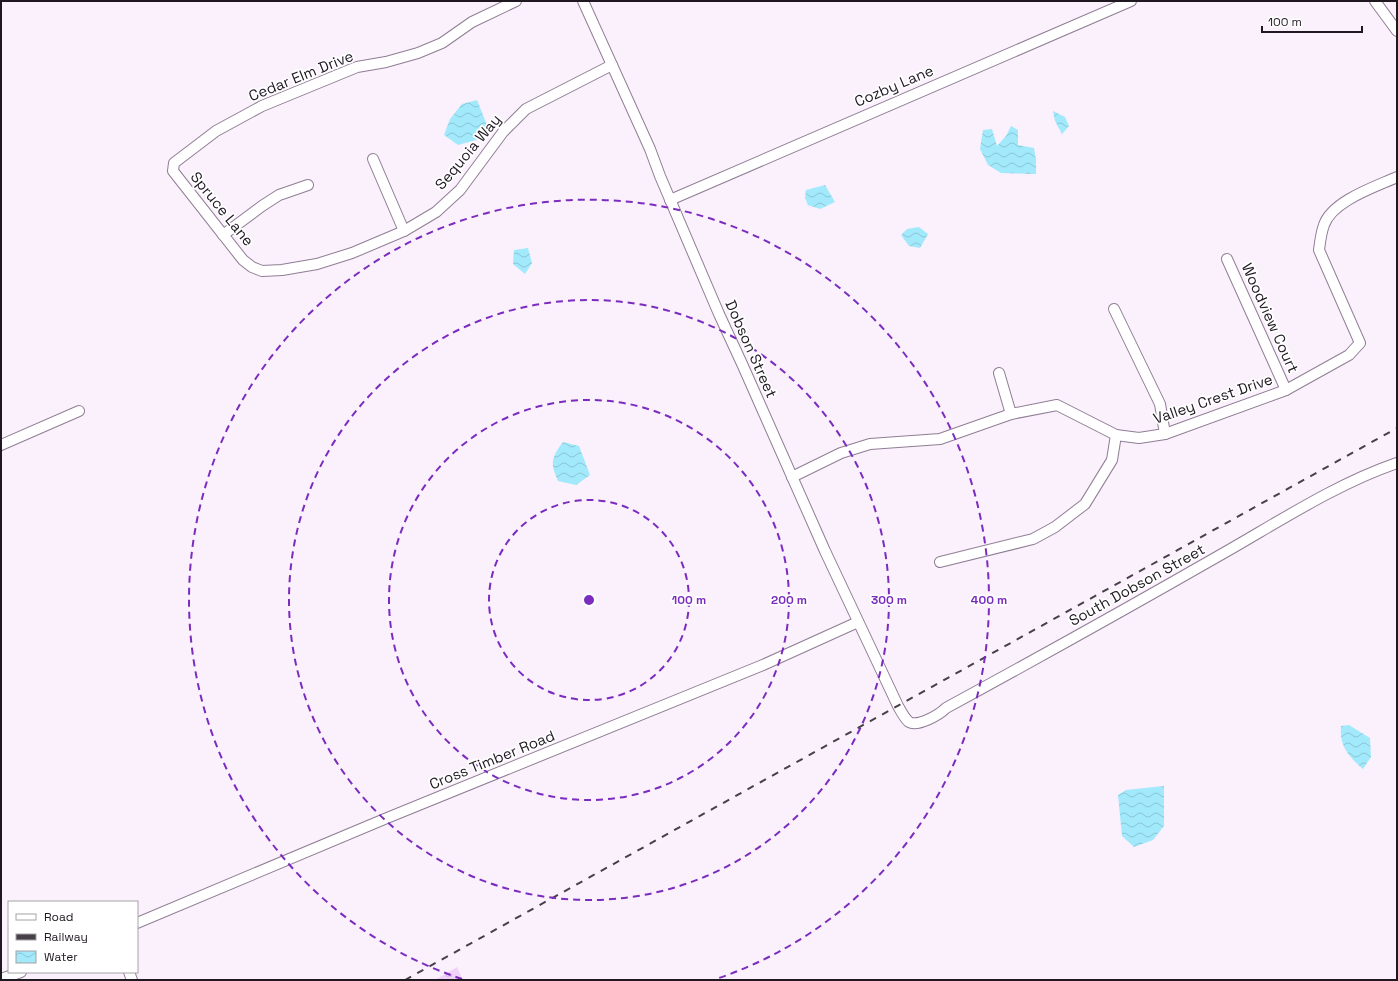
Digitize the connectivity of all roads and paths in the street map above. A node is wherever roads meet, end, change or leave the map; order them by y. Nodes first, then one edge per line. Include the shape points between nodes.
1 (516, 1) edge
2 (583, 1) edge
3 (1131, 1) edge
4 (1375, 1) edge
5 (1397, 31) edge
6 (612, 65) junction
7 (373, 159) dead end
8 (172, 168) joint
9 (1397, 177) edge
10 (308, 185) dead end
11 (670, 200) junction
12 (404, 231) junction
13 (223, 235) junction
14 (1227, 259) dead end
15 (252, 267) joint
16 (1114, 309) dead end
17 (999, 373) dead end
18 (1286, 390) junction
19 (79, 411) dead end
20 (1011, 414) junction
21 (1165, 434) junction
22 (1116, 435) junction
23 (1, 445) edge
24 (1397, 463) edge
25 (792, 477) junction
26 (940, 562) dead end
27 (858, 622) junction
28 (898, 706) joint
29 (138, 923) edge
30 (18, 973) edge
31 (1, 980) edge

1 - 8 street, Cedar Elm Drive via 472,22 442,43 418,53 357,67 262,106 216,132 174,163
2 - 6 street, Dobson Street
3 - 11 street, Cozby Lane
4 - 5 street
6 - 11 street, Dobson Street
6 - 12 street, Sequoia Way via 526,109 503,132 460,190 436,212
7 - 12 street
8 - 13 street, Spruce Lane
9 - 18 street, Valley Crest Drive via 1345,202 1324,224 1319,250 1360,343 1349,355
10 - 13 street via 279,195
11 - 25 street, Dobson Street
12 - 15 street, Sequoia Way via 352,253 317,264 262,271
13 - 15 street, Spruce Lane
14 - 18 street, Woodview Court
16 - 21 street via 1160,404
17 - 20 street
18 - 21 street, Valley Crest Drive
19 - 23 street
20 - 22 street, Valley Crest Drive via 1057,405
20 - 25 street, Valley Crest Drive via 940,439 870,444 842,453
21 - 22 street, Valley Crest Drive via 1139,438
22 - 26 street via 1112,460 1085,504 1055,527 1033,539
24 - 28 street, South Dobson Street via 1354,481 1303,508 925,721 909,722
25 - 27 street, Dobson Street
27 - 28 street, Dobson Street
27 - 29 street, Cross Timber Road via 763,666 387,818
30 - 31 street

